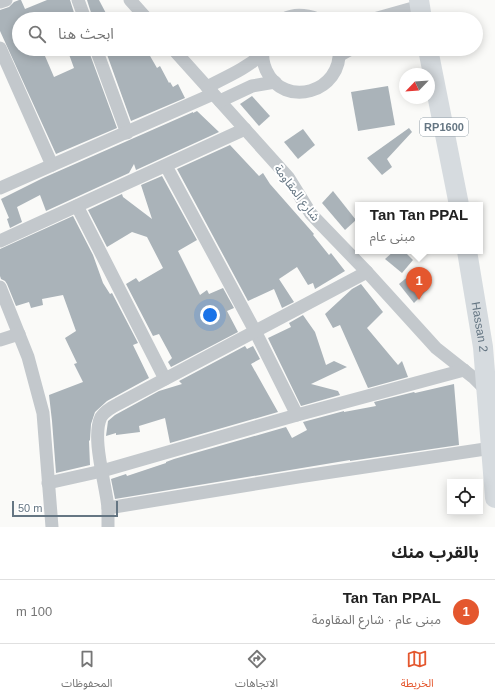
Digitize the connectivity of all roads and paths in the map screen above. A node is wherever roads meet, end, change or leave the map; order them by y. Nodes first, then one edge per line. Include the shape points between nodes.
1 (6, 0) edge
2 (78, 0) edge
3 (130, 0) edge
4 (0, 2) edge
5 (420, 8) edge
6 (82, 12) edge
7 (141, 12) edge
8 (403, 12) edge
9 (0, 48) edge
10 (99, 56) edge
11 (179, 56) edge
12 (257, 56) edge
13 (263, 56) edge
14 (342, 56) edge
15 (429, 56) edge
16 (275, 82) junction
17 (213, 94) junction
18 (245, 129) junction
19 (127, 133) junction
20 (52, 165) junction
21 (166, 166) junction
22 (0, 188) edge
23 (458, 202) edge
24 (77, 206) junction
25 (0, 241) edge
26 (468, 254) edge
27 (367, 272) junction
28 (0, 287) edge
29 (255, 331) junction
30 (19, 334) junction
31 (0, 340) edge
32 (464, 370) junction
33 (165, 379) junction
34 (491, 395) edge
35 (297, 415) junction
36 (492, 448) junction
37 (102, 470) junction
38 (48, 483) junction
39 (495, 498) edge
40 (108, 508) junction
41 (52, 527) edge
42 (108, 527) edge

1 - 4 street
2 - 6 street
3 - 7 street
5 - 8 street
9 - 20 street
10 - 19 street
11 - 17 street, شارع المقاومة
12 - 17 street
13 - 16 street via 266,69
14 - 16 street via 331,78 322,87 310,92 292,91
15 - 23 main road, RP1600
16 - 17 street
17 - 18 street, شارع المقاومة
17 - 19 street
18 - 21 street
18 - 27 street, شارع المقاومة via 288,177 311,214
19 - 20 street
20 - 22 street
21 - 24 street
21 - 29 street
24 - 25 street
24 - 33 street
26 - 34 main road, Hassan 2
27 - 29 street
27 - 32 street, شارع المقاومة via 436,348
28 - 30 street
29 - 33 street
29 - 35 street
30 - 31 street
30 - 38 street via 43,413
32 - 34 street, شارع المقاومة
32 - 35 street
33 - 37 street via 102,415 98,425 98,438
34 - 36 main road, Hassan 2
35 - 37 street
36 - 39 main road, Hassan 2
36 - 40 street
37 - 38 street
37 - 40 street
38 - 41 street
40 - 42 street

